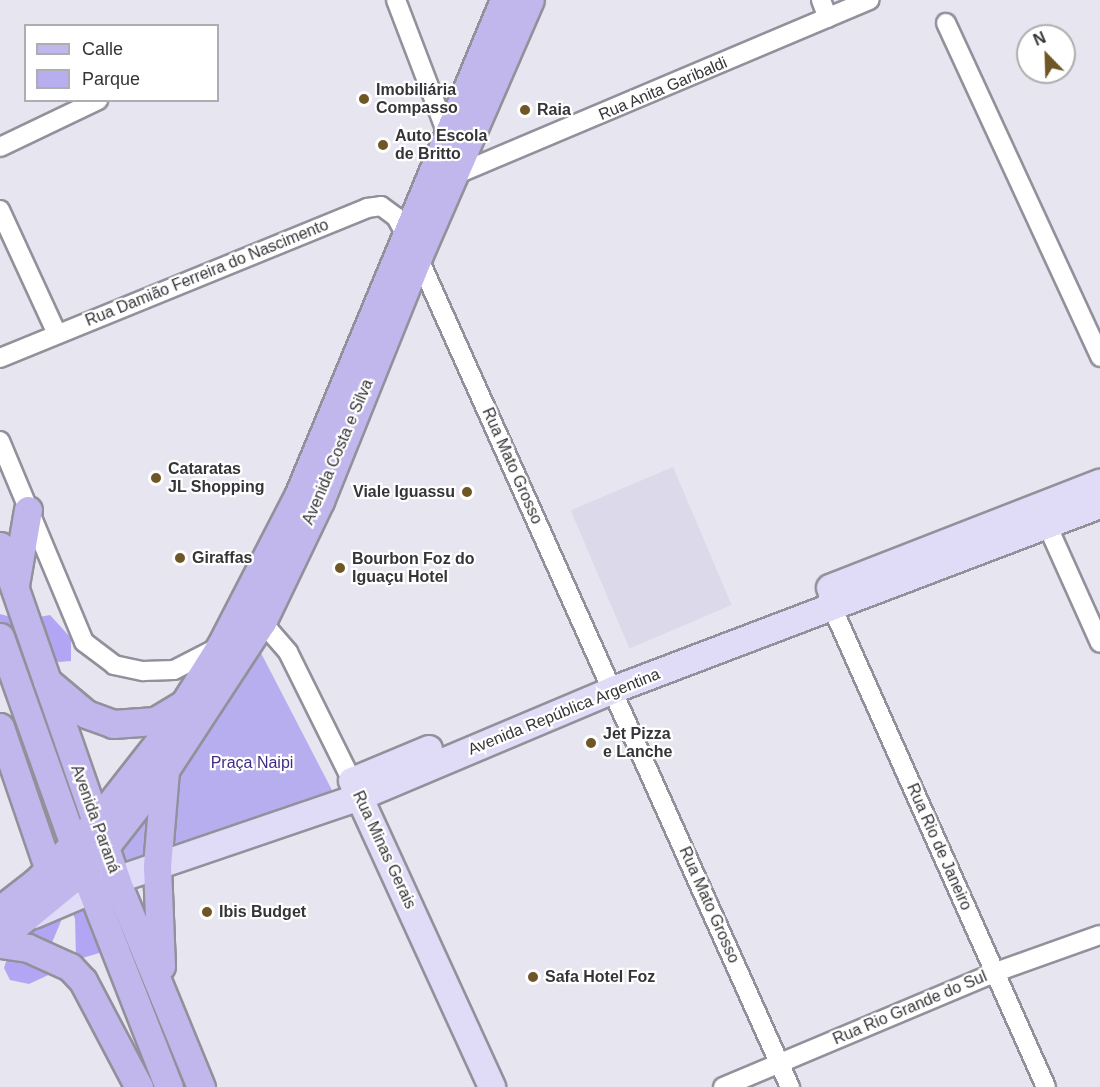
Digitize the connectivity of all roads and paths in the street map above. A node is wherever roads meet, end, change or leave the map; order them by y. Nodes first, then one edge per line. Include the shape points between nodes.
1 (396, 0) edge
2 (504, 0) edge
3 (530, 0) edge
4 (820, 0) edge
5 (870, 0) edge
6 (828, 18) junction
7 (946, 23) dead end
8 (94, 102) edge
9 (448, 136) junction
10 (0, 147) edge
11 (455, 175) junction
12 (0, 210) edge
13 (405, 232) junction
14 (418, 257) junction
15 (57, 334) junction
16 (1100, 357) edge
17 (0, 358) edge
18 (0, 441) edge
19 (1100, 483) edge
20 (1100, 505) edge
21 (28, 510) junction
22 (1042, 515) junction
23 (0, 546) edge
24 (14, 589) junction
25 (828, 598) junction
26 (262, 622) junction
27 (0, 637) edge
28 (1100, 643) edge
29 (221, 645) junction
30 (45, 679) junction
31 (610, 682) junction
32 (185, 702) junction
33 (0, 727) edge
34 (165, 770) junction
35 (356, 789) junction
36 (100, 835) junction
37 (74, 845) junction
38 (156, 866) junction
39 (49, 870) junction
40 (98, 880) junction
41 (0, 910) edge
42 (1100, 935) edge
43 (0, 938) edge
44 (0, 944) edge
45 (996, 972) junction
46 (166, 1005) junction
47 (780, 1064) junction
48 (139, 1087) edge
49 (169, 1087) edge
50 (201, 1087) edge
51 (492, 1087) edge
52 (723, 1087) edge
53 (790, 1087) edge
54 (1046, 1087) edge

1 - 9 street
2 - 9 main road, Avenida Costa e Silva
3 - 11 main road, Avenida Costa e Silva
4 - 6 street
5 - 6 street, Rua Anita Garibaldi
6 - 11 street, Rua Anita Garibaldi
7 - 16 street
8 - 10 street
9 - 13 main road, Avenida Costa e Silva
11 - 14 main road, Avenida Costa e Silva
12 - 15 street
13 - 14 street, Rua Damião Ferreira do Nascimento
13 - 15 street, Rua Damião Ferreira do Nascimento via 390,211 381,206 367,208
13 - 29 main road, Avenida Costa e Silva via 297,496
14 - 26 main road, Avenida Costa e Silva via 320,501
14 - 31 street, Rua Mato Grosso
15 - 17 street, Rua Damião Ferreira do Nascimento
18 - 21 street
19 - 22 main road, Avenida República Argentina
20 - 22 main road, Avenida República Argentina
21 - 24 main road
21 - 29 street via 84,642 114,665 143,671 174,670
22 - 25 main road, Avenida República Argentina
22 - 28 street
23 - 24 main road, Avenida Paraná
24 - 30 main road, Avenida Paraná
25 - 31 main road, Avenida República Argentina
25 - 45 street, Rua Rio de Janeiro
26 - 34 main road, Avenida Costa e Silva
26 - 35 street, Rua Minas Gerais via 288,652
27 - 37 main road, Avenida Paraná
29 - 32 main road, Avenida Costa e Silva
30 - 32 main road via 86,714 113,724 155,721
30 - 36 main road, Avenida Paraná
31 - 35 main road, Avenida República Argentina
31 - 47 street, Rua Mato Grosso
32 - 36 main road, Avenida Costa e Silva via 132,779
33 - 39 main road
34 - 36 main road, Avenida Costa e Silva
34 - 38 main road
35 - 38 main road, Avenida República Argentina
35 - 51 main road, Rua Minas Gerais
36 - 37 main road, Avenida Costa e Silva
36 - 40 main road, Avenida Costa e Silva
37 - 39 main road
37 - 40 main road, Avenida Paraná
38 - 40 main road, Avenida República Argentina
38 - 46 main road via 157,931
39 - 41 main road
40 - 43 main road, Avenida República Argentina via 28,917
40 - 46 main road, Avenida Paraná
40 - 49 main road, Avenida Paraná
42 - 45 street, Rua Rio Grande do Sul
44 - 48 main road via 28,948 70,967 83,981
45 - 47 street, Rua Rio Grande do Sul
45 - 54 street, Rua Rio de Janeiro
46 - 50 main road, Avenida Paraná
47 - 52 street, Rua Rio Grande do Sul
47 - 53 street, Rua Mato Grosso

